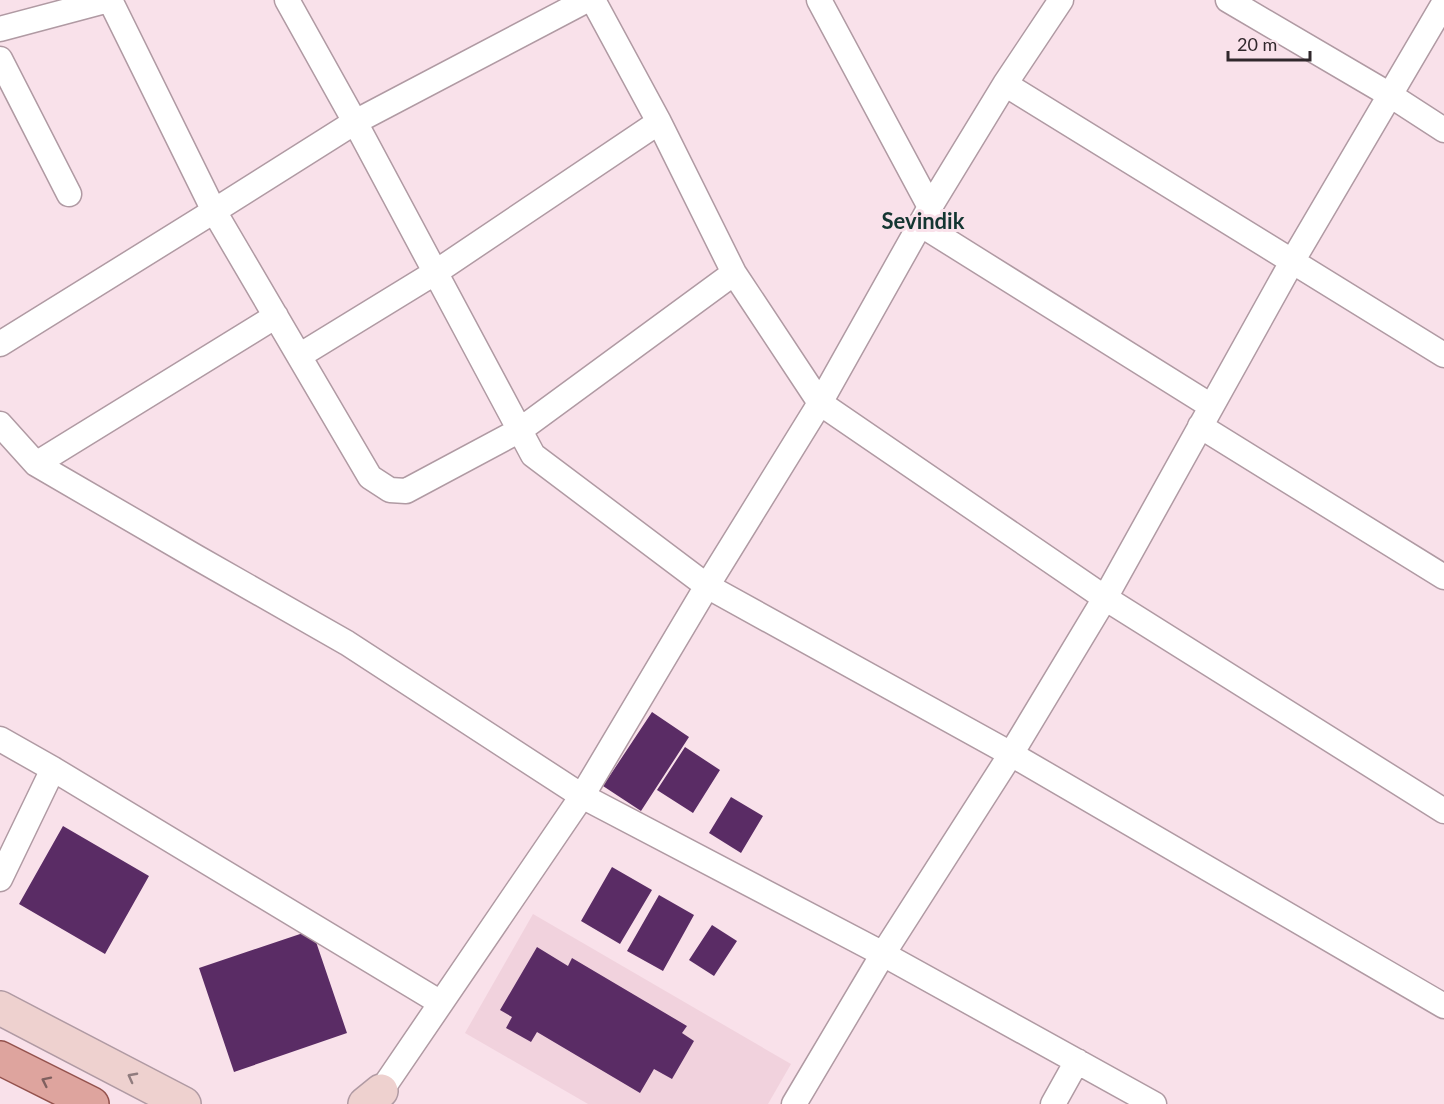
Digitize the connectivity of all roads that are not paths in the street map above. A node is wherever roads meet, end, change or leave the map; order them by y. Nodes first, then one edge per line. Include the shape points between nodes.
1 (109, 0) edge
2 (287, 0) edge
3 (587, 0) edge
4 (593, 0) edge
5 (819, 0) edge
6 (1061, 0) edge
7 (1228, 0) edge
8 (1444, 3) edge
9 (0, 29) edge
10 (0, 59) edge
11 (1005, 84) junction
12 (1390, 95) junction
13 (355, 122) junction
14 (659, 122) junction
15 (1444, 129) edge
16 (69, 194) dead end
17 (214, 211) junction
18 (925, 215) junction
19 (1293, 260) junction
20 (436, 272) junction
21 (734, 273) junction
22 (276, 316) junction
23 (0, 344) edge
24 (1444, 355) edge
25 (299, 357) junction
26 (820, 403) junction
27 (1206, 416) junction
28 (0, 424) edge
29 (520, 430) junction
30 (36, 464) junction
31 (1444, 577) edge
32 (707, 586) junction
33 (1105, 598) junction
34 (0, 739) edge
35 (1011, 754) junction
36 (53, 770) junction
37 (582, 796) junction
38 (1444, 812) edge
39 (0, 879) edge
40 (883, 954) junction
41 (441, 1003) junction
42 (1444, 1006) edge
43 (0, 1008) edge
44 (0, 1058) edge
45 (1077, 1061) junction
46 (374, 1100) edge
47 (176, 1102) edge
48 (92, 1104) edge
49 (794, 1104) edge
50 (1053, 1104) edge
51 (1154, 1104) edge

1 - 9 street
1 - 17 street
2 - 13 street
3 - 13 street
4 - 14 street
5 - 18 street
6 - 11 street
7 - 12 street
8 - 12 street
10 - 16 street
11 - 18 street
11 - 19 street
12 - 15 street
12 - 19 street
13 - 17 street
13 - 20 street
14 - 20 street
14 - 21 street
17 - 22 street
17 - 23 street
18 - 26 street
18 - 27 street
19 - 24 street
19 - 27 street
20 - 25 street
20 - 29 street
21 - 26 street
21 - 29 street
22 - 25 street
22 - 30 street
25 - 29 street via 370,477 390,490 406,491
26 - 32 street
26 - 33 street
27 - 31 street
27 - 33 street
28 - 30 street
29 - 32 street via 533,455
30 - 37 street via 347,643
32 - 35 street
32 - 37 street
33 - 35 street
33 - 38 street
34 - 36 street
35 - 40 street
35 - 42 street
36 - 39 street
36 - 41 street
37 - 40 street
37 - 41 street
40 - 45 street
40 - 49 street
41 - 46 street
47 -> 43 main road
48 -> 44 main road
45 - 50 street
45 - 51 street

